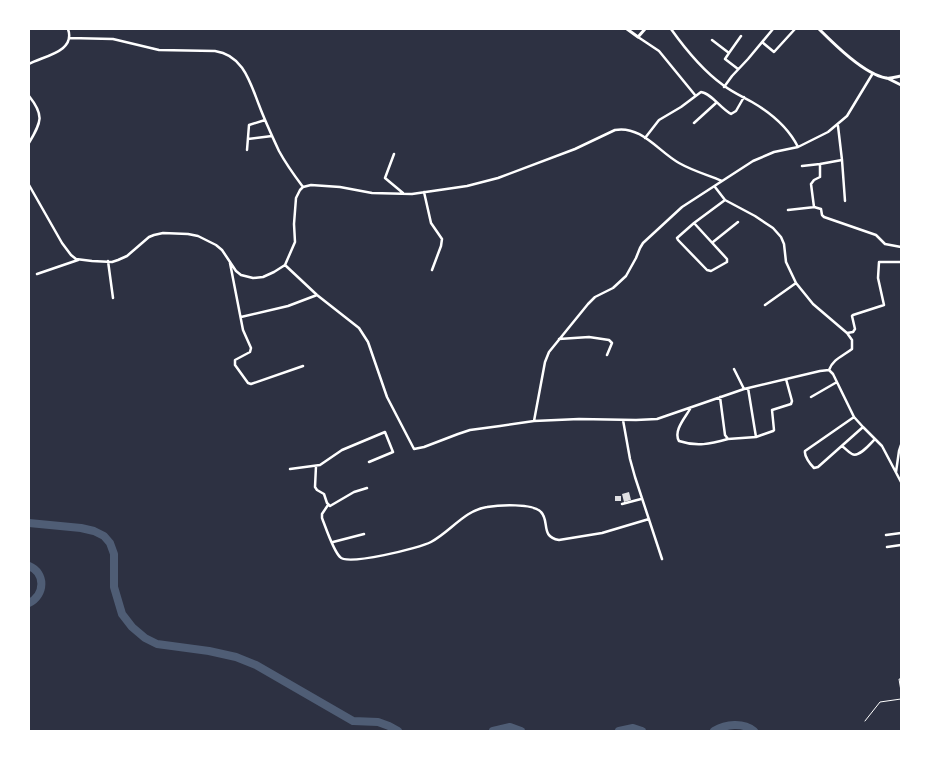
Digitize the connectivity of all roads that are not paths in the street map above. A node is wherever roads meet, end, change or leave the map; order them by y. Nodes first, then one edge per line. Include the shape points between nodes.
1 (68, 29) edge
2 (627, 29) edge
3 (646, 29) edge
4 (671, 29) edge
5 (773, 29) edge
6 (795, 29) edge
7 (819, 29) edge
8 (741, 36) dead end
9 (638, 37) junction
10 (69, 38) junction
11 (712, 40) dead end
12 (762, 42) junction
13 (729, 53) junction
14 (29, 64) edge
15 (738, 70) junction
16 (873, 73) junction
17 (901, 76) edge
18 (887, 78) junction
19 (901, 85) edge
20 (724, 87) junction
21 (695, 95) junction
22 (29, 96) edge
23 (744, 97) junction
24 (716, 103) junction
25 (265, 120) junction
26 (694, 123) dead end
27 (838, 125) junction
28 (272, 136) junction
29 (645, 138) junction
30 (248, 139) junction
31 (29, 143) edge
32 (798, 147) junction
33 (247, 150) dead end
34 (394, 154) dead end
35 (842, 160) junction
36 (820, 164) junction
37 (802, 166) dead end
38 (722, 182) junction
39 (29, 185) edge
40 (303, 187) junction
41 (715, 187) junction
42 (424, 192) junction
43 (403, 193) junction
44 (725, 200) junction
45 (845, 200) dead end
46 (815, 207) junction
47 (788, 210) dead end
48 (738, 222) dead end
49 (694, 223) junction
50 (713, 242) junction
51 (901, 247) edge
52 (229, 258) junction
53 (80, 260) junction
54 (108, 261) junction
55 (901, 262) edge
56 (285, 265) junction
57 (432, 270) dead end
58 (37, 274) dead end
59 (796, 283) junction
60 (317, 295) junction
61 (113, 298) dead end
62 (765, 305) dead end
63 (241, 317) junction
64 (847, 333) junction
65 (558, 339) junction
66 (608, 355) dead end
67 (303, 366) dead end
68 (734, 369) dead end
69 (829, 370) junction
70 (786, 379) junction
71 (837, 382) junction
72 (748, 388) junction
73 (744, 389) junction
74 (720, 397) junction
75 (811, 398) dead end
76 (690, 408) junction
77 (854, 417) junction
78 (623, 420) junction
79 (534, 421) junction
80 (863, 427) junction
81 (756, 437) junction
82 (728, 439) junction
83 (876, 439) junction
84 (901, 445) edge
85 (842, 446) junction
86 (369, 462) dead end
87 (316, 466) junction
88 (290, 469) dead end
89 (896, 473) junction
90 (901, 482) edge
91 (367, 488) dead end
92 (641, 499) junction
93 (622, 504) dead end
94 (328, 505) junction
95 (649, 519) junction
96 (901, 533) edge
97 (364, 534) dead end
98 (886, 535) dead end
99 (332, 542) junction
100 (901, 546) edge
101 (887, 547) dead end
102 (662, 560) dead end

1 - 10 street
2 - 9 street
3 - 9 street
4 - 20 street via 696,62
5 - 12 street
6 - 12 street via 774,52
7 - 16 street
8 - 13 street
9 - 21 street via 660,51
10 - 14 street via 65,47
10 - 25 street via 113,39 160,50 223,52 231,56 246,72
11 - 13 street
12 - 15 street
13 - 15 street via 725,59
15 - 20 street
16 - 18 street
16 - 27 street via 854,106
17 - 18 street
18 - 19 street
20 - 23 street
21 - 24 street via 704,92
21 - 29 street via 655,123
22 - 31 street via 38,107 40,118
23 - 24 street via 736,111 731,114
23 - 32 street via 784,126
24 - 26 street
25 - 28 street
25 - 30 street via 250,126
27 - 32 street via 819,138
27 - 35 street
28 - 30 street
28 - 40 street via 289,169
29 - 38 street via 678,162
29 - 42 street via 635,132 615,130 575,149 498,178 467,186
30 - 33 street
32 - 38 street via 763,156
34 - 43 street via 385,178
35 - 36 street
35 - 45 street
36 - 37 street
36 - 46 street via 820,177 811,184
38 - 41 street
39 - 53 street via 62,243 71,255
40 - 43 street via 311,185 372,193
40 - 56 street via 296,198 295,242
41 - 44 street
41 - 65 street via 682,207 656,230 640,248 626,276 613,288 596,297
42 - 43 street
42 - 57 street via 431,223 442,239
44 - 49 street
44 - 59 street via 774,228 784,244 786,262
46 - 47 street
46 - 51 street via 821,209 824,217 876,235 885,244
48 - 50 street
49 - 50 street
49 - 50 street via 678,236 678,240 709,271 728,260
52 - 54 street via 216,245 198,236 163,233 149,238 127,256
52 - 56 street via 236,271 246,277 263,277
52 - 63 street
53 - 54 street
53 - 58 street
54 - 61 street
55 - 64 street via 879,262 878,278 884,305 853,315 855,329
56 - 60 street
59 - 62 street
59 - 64 street via 813,304
60 - 63 street via 288,306
60 - 79 street via 363,333 387,397 414,449 424,448 470,430
63 - 67 street via 243,330 251,348 250,352 234,362 248,383
64 - 69 street via 852,340 852,349 831,364
65 - 66 street via 589,337 609,340 612,344
65 - 79 street via 545,362
68 - 73 street
69 - 70 street
69 - 71 street
70 - 72 street
70 - 81 street via 791,404 772,410 774,430
71 - 75 street
71 - 77 street
72 - 73 street
72 - 81 street
73 - 74 street
74 - 76 street
74 - 82 street via 725,435
76 - 78 street via 657,419
76 - 82 street via 677,434 679,441 701,446
77 - 80 street
77 - 85 street via 804,453 812,466 816,467
78 - 79 street
78 - 92 street
80 - 83 street
80 - 85 street
81 - 82 street
83 - 85 street via 855,455
83 - 89 street via 885,450
84 - 89 street
86 - 87 street via 393,452 385,432 342,450
87 - 88 street
87 - 94 street via 315,487 324,494
89 - 90 street
91 - 94 street via 354,492 332,506
92 - 93 street
92 - 95 street
94 - 99 street via 322,518
95 - 99 street via 602,533 559,540 547,533 544,517 538,510 526,506 487,507 469,514 438,538 419,547 346,560 340,557
95 - 102 street
96 - 98 street
97 - 99 street
100 - 101 street

